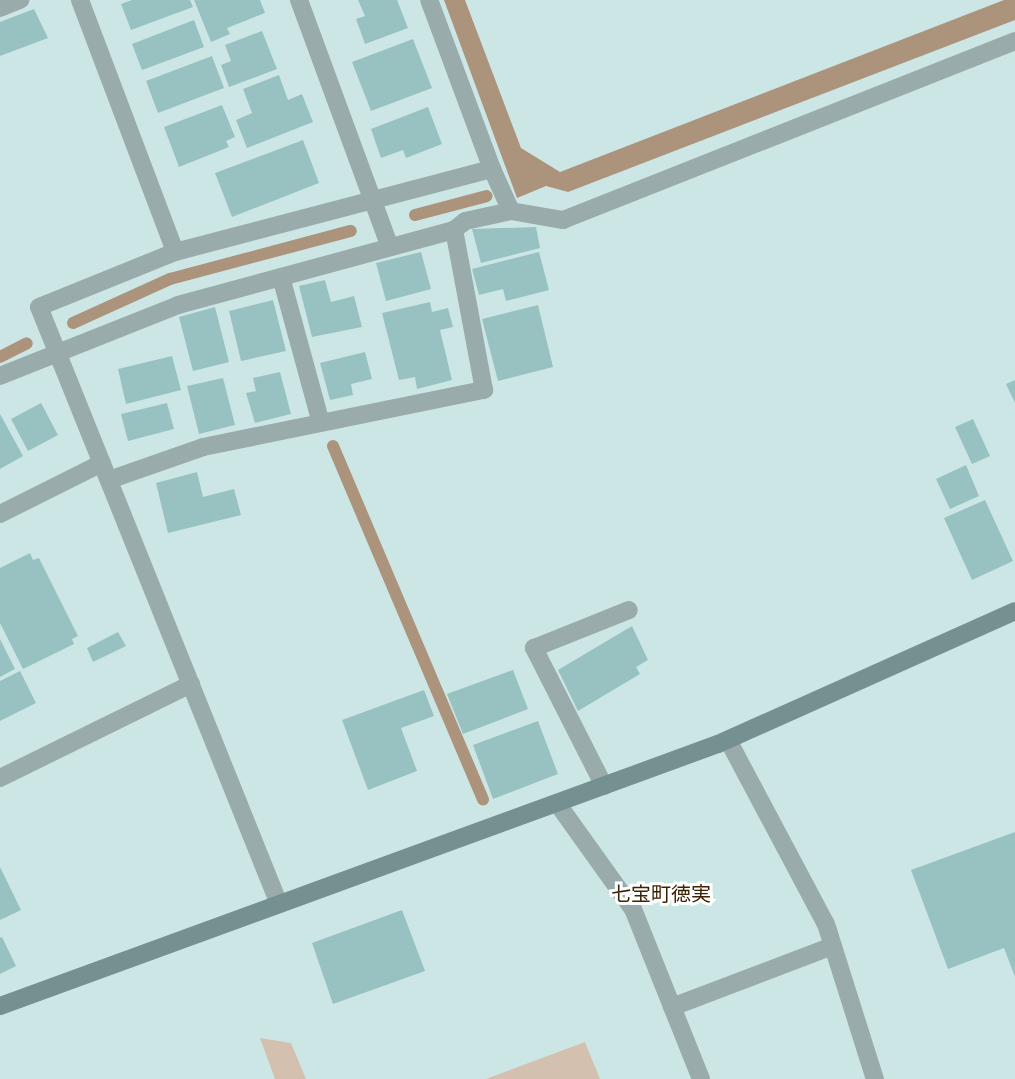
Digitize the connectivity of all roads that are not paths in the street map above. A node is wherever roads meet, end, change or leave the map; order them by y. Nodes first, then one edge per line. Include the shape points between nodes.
1 (20, 0) edge
2 (80, 0) edge
3 (299, 0) edge
4 (429, 0) edge
5 (0, 8) edge
6 (1015, 41) edge
7 (492, 169) junction
8 (373, 200) junction
9 (510, 211) junction
10 (454, 230) junction
11 (390, 248) junction
12 (175, 252) junction
13 (281, 277) junction
14 (56, 349) junction
15 (0, 376) edge
16 (321, 423) junction
17 (105, 472) junction
18 (0, 514) edge
19 (629, 610) dead end
20 (1015, 611) edge
21 (191, 684) junction
22 (728, 740) junction
23 (0, 778) edge
24 (604, 786) junction
25 (557, 803) junction
26 (279, 904) junction
27 (833, 946) junction
28 (0, 1006) edge
29 (672, 1007) junction
30 (701, 1079) edge
31 (875, 1079) edge

1 - 5 street
2 - 12 street
3 - 8 street
4 - 7 street
6 - 9 street via 563,220
7 - 8 street
7 - 9 street
8 - 11 street
8 - 12 street
9 - 10 street via 465,221
10 - 11 street
10 - 16 street via 484,390
11 - 13 street
12 - 14 street via 39,307
13 - 14 street via 178,305
13 - 16 street
14 - 15 street
14 - 17 street
16 - 17 street
17 - 18 street
17 - 21 street
19 - 24 street via 534,648
20 - 22 street
21 - 23 street
21 - 26 street
22 - 24 street
22 - 27 street
24 - 25 street
25 - 26 street
25 - 29 street via 633,909
26 - 28 street
27 - 29 street
27 - 31 street
29 - 30 street

